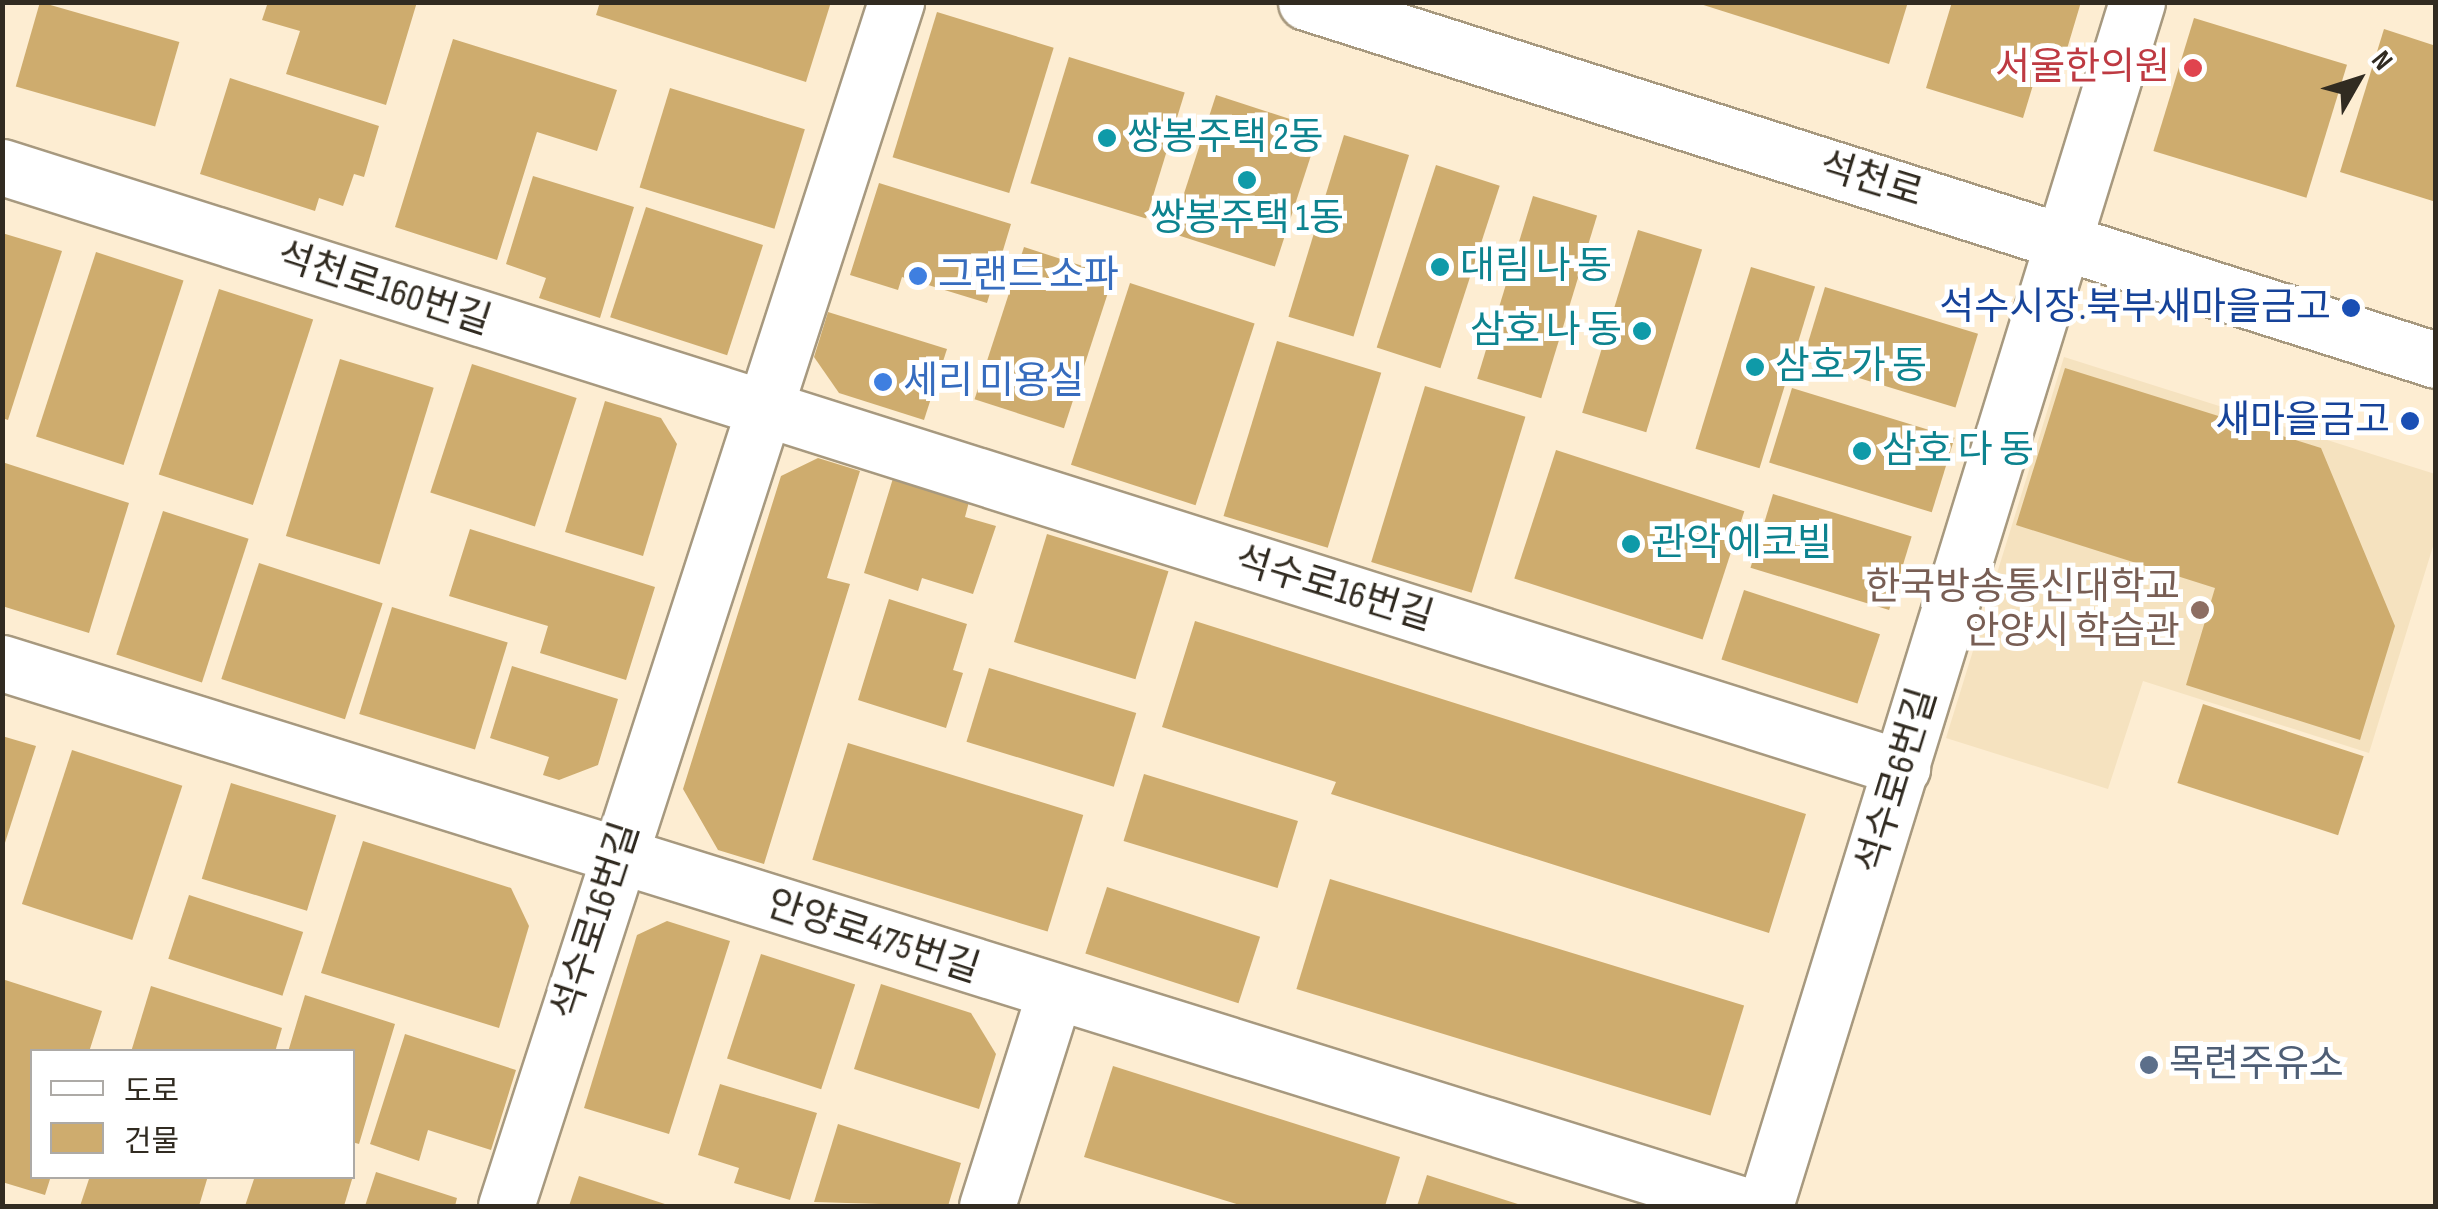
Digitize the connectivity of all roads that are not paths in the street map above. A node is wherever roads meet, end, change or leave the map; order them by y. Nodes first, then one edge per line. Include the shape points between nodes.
1 (896, 2) edge
2 (1306, 2) edge
3 (2137, 2) edge
4 (2, 167) edge
5 (2060, 240) junction
6 (2436, 360) edge
7 (766, 410) junction
8 (2, 663) edge
9 (1902, 768) junction
10 (616, 855) junction
11 (1054, 995) junction
12 (506, 1206) edge
13 (987, 1206) edge
14 (1746, 1206) edge
15 (1765, 1206) edge

1 - 7 street, 석수로16번길
2 - 5 street, 석천로
3 - 5 street, 석수로6번길
4 - 7 street, 석천로160번길
5 - 6 street, 석천로
5 - 9 street, 석수로6번길
7 - 9 street, 석수로16번길
7 - 10 street, 석수로16번길
8 - 10 street, 안양로475번길
9 - 15 street, 석수로6번길
10 - 11 street, 안양로475번길
10 - 12 street, 석수로16번길
11 - 13 street
11 - 14 street, 안양로475번길

